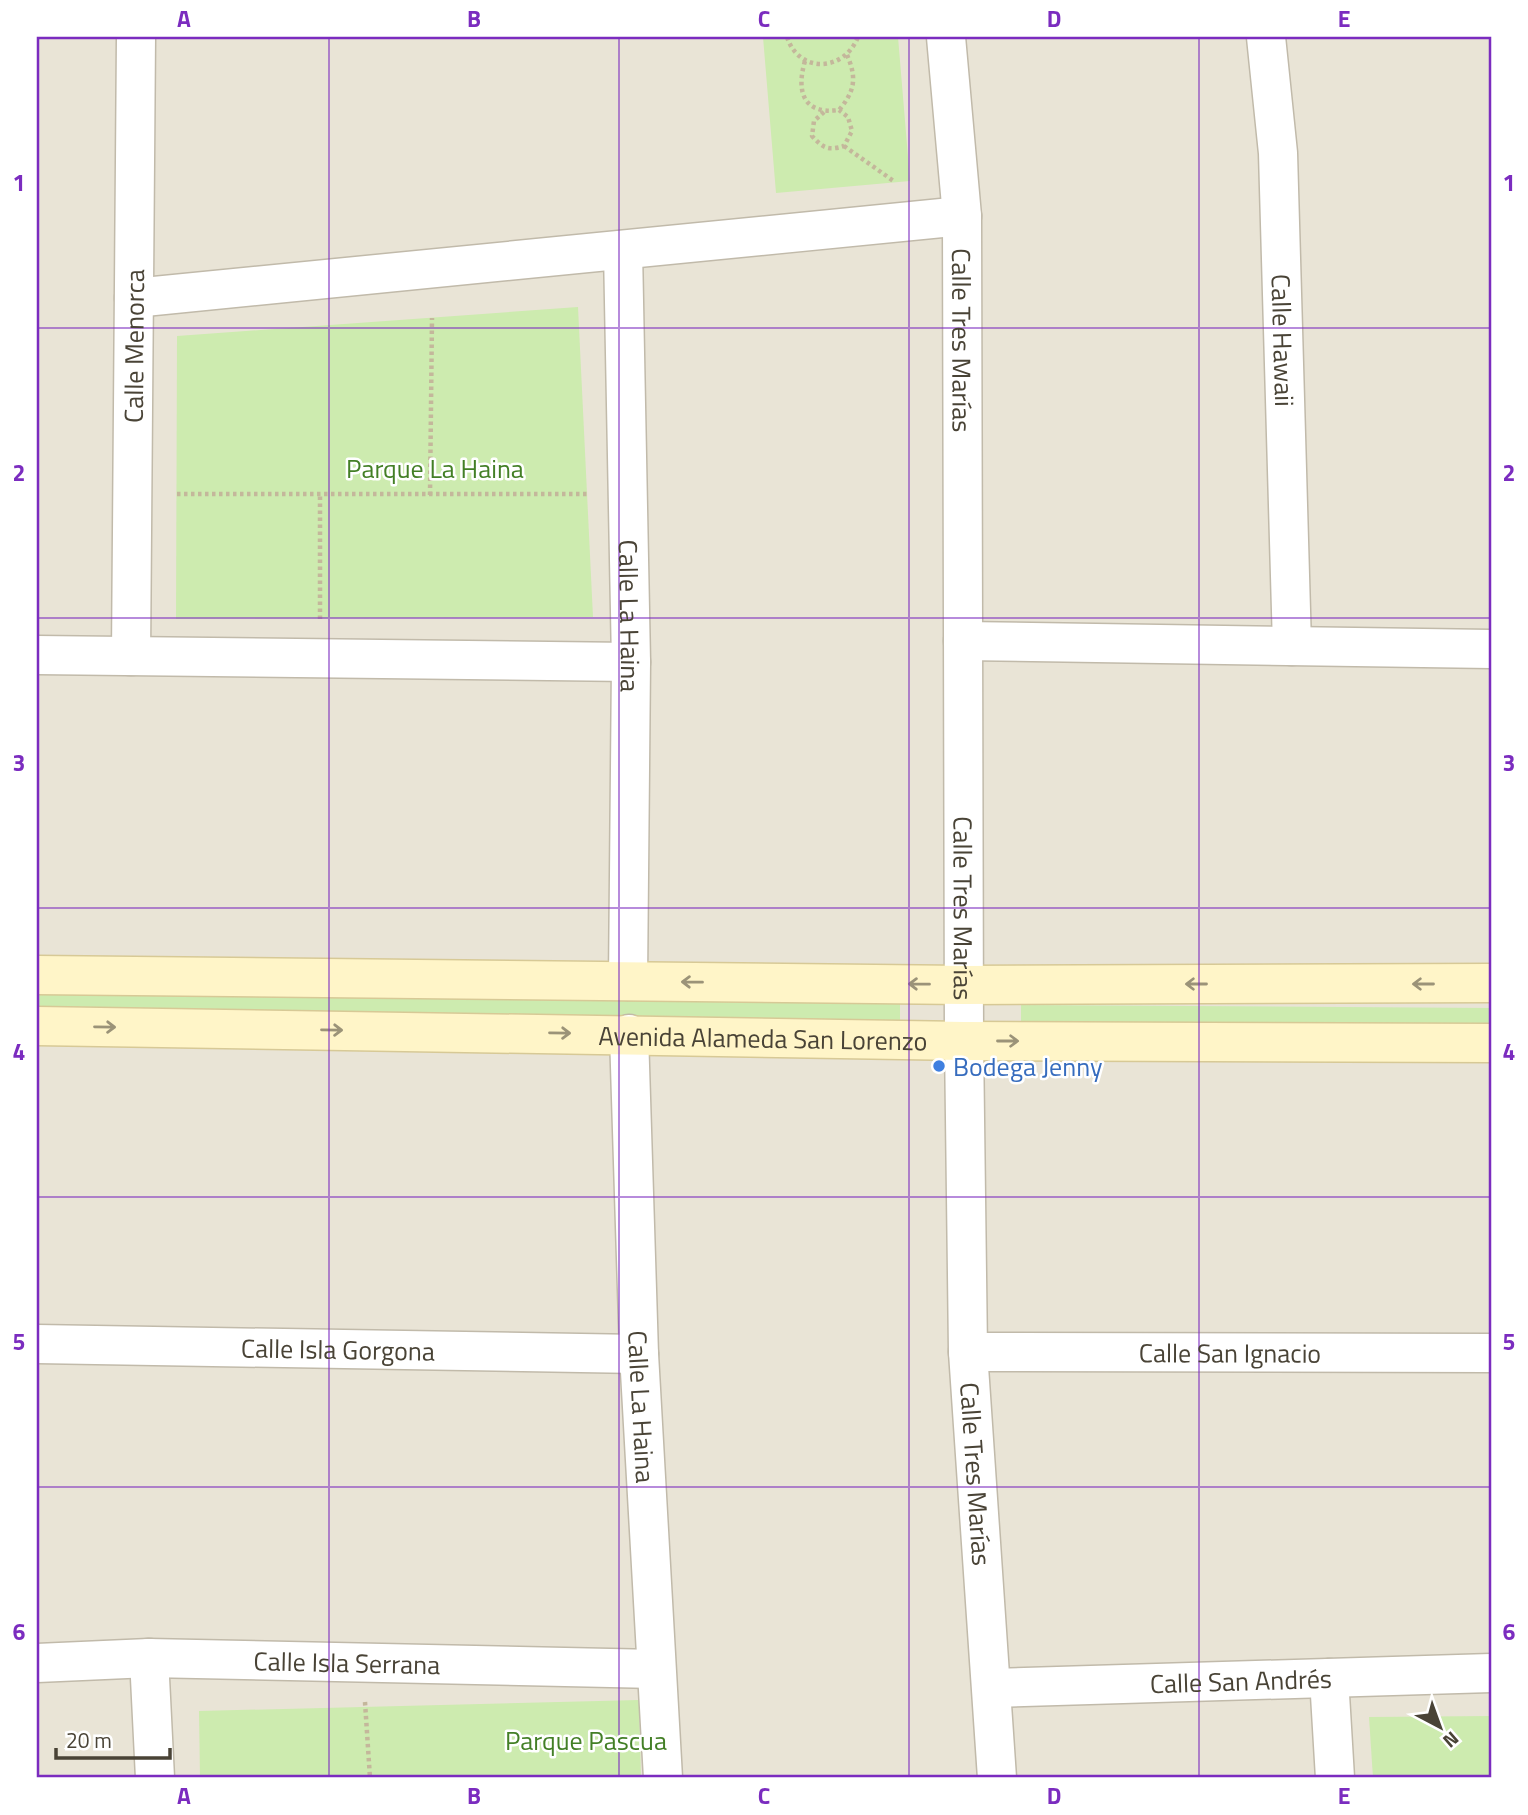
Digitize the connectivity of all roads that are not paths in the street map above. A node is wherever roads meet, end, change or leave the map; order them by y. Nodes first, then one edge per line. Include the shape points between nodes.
1 (136, 37) edge
2 (946, 37) edge
3 (1266, 37) edge
4 (962, 216) junction
5 (623, 250) junction
6 (134, 298) junction
7 (964, 641) junction
8 (1292, 646) junction
9 (1491, 649) edge
10 (37, 655) edge
11 (131, 656) junction
12 (631, 663) junction
13 (37, 975) edge
14 (628, 981) junction
15 (1491, 983) edge
16 (964, 985) junction
17 (37, 1027) edge
18 (629, 1034) junction
19 (964, 1041) junction
20 (1491, 1043) edge
21 (37, 1344) edge
22 (968, 1352) junction
23 (1491, 1353) edge
24 (639, 1354) junction
25 (149, 1658) junction
26 (37, 1663) edge
27 (656, 1669) junction
28 (1491, 1673) edge
29 (1329, 1678) junction
30 (993, 1688) junction
31 (155, 1778) edge
32 (663, 1778) edge
33 (997, 1778) edge
34 (1335, 1778) edge

1 - 6 street, Calle Menorca
2 - 4 street, Calle Tres Marías
3 - 8 street, Calle Hawaii via 1278,153
4 - 5 street
4 - 7 street, Calle Tres Marías
5 - 6 street
5 - 12 street, Calle La Haina
6 - 11 street, Calle Menorca
7 - 8 street
7 - 16 street, Calle Tres Marías
8 - 9 street
10 - 11 street
11 - 12 street
12 - 14 street, Calle La Haina
13 - 14 street, Avenida Alameda San Lorenzo
16 -> 14 street, Avenida Alameda San Lorenzo
15 -> 16 street, Avenida Alameda San Lorenzo
16 - 19 street, Calle Tres Marías
17 -> 18 street, Avenida Alameda San Lorenzo
18 - 19 street, Avenida Alameda San Lorenzo
18 - 24 street, Calle La Haina
19 -> 20 street, Avenida Alameda San Lorenzo
19 - 22 street, Calle Tres Marías
21 - 24 street, Calle Isla Gorgona
22 - 23 street, Calle San Ignacio
22 - 30 street, Calle Tres Marías
24 - 27 street, Calle La Haina
25 - 26 street, Calle Isla Serrana
25 - 27 street, Calle Isla Serrana
25 - 31 street
27 - 32 street, Calle La Haina
28 - 29 street, Calle San Andrés
29 - 30 street, Calle San Andrés
29 - 34 street
30 - 33 street, Calle Tres Marías

